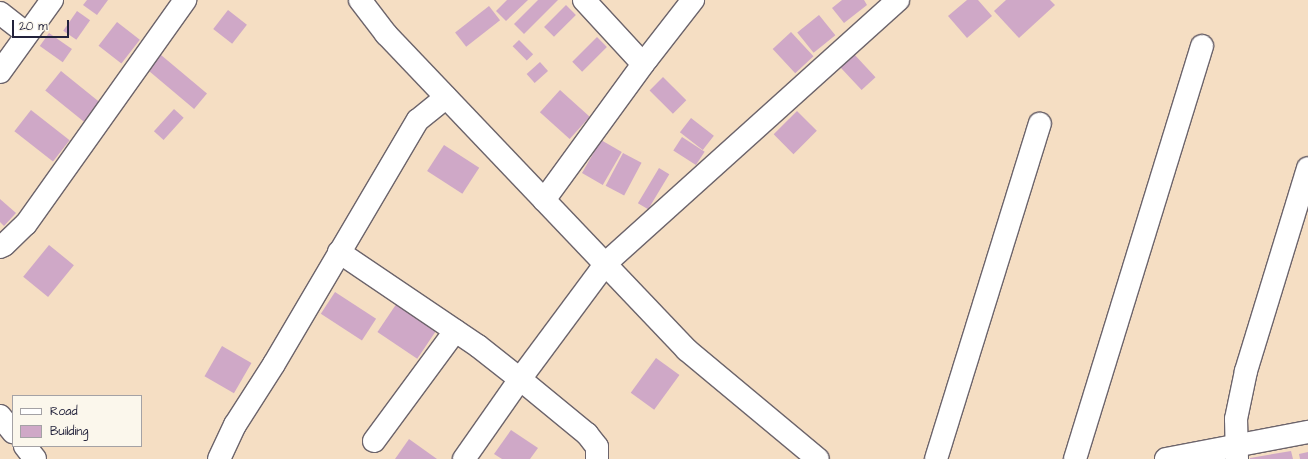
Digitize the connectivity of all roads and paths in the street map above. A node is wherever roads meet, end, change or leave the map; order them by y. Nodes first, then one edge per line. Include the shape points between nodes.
1 (52, 0) edge
2 (185, 0) edge
3 (360, 0) edge
4 (584, 0) edge
5 (693, 0) edge
6 (898, 0) edge
7 (3, 17) edge
8 (27, 34) junction
9 (1202, 46) dead end
10 (643, 64) junction
11 (0, 72) edge
12 (446, 97) junction
13 (1040, 124) dead end
14 (1308, 168) edge
15 (544, 200) junction
16 (0, 247) edge
17 (339, 252) junction
18 (606, 263) junction
19 (455, 331) junction
20 (520, 379) junction
21 (0, 416) edge
22 (12, 431) edge
23 (1308, 432) edge
24 (374, 441) dead end
25 (26, 447) edge
26 (1236, 452) edge
27 (35, 459) edge
28 (219, 459) edge
29 (464, 459) edge
30 (597, 459) edge
31 (818, 459) edge
32 (936, 459) edge
33 (1075, 459) edge
34 (1166, 459) edge

1 - 8 street
2 - 16 street via 26,224
3 - 12 street via 386,34
4 - 10 street
5 - 10 street
6 - 18 street
7 - 8 street
8 - 11 street
9 - 33 street
10 - 15 street
12 - 15 street
12 - 17 street via 418,120
13 - 32 street
14 - 26 street via 1246,371 1236,419
15 - 18 street
17 - 19 street
17 - 28 street via 235,425
18 - 20 street
18 - 31 street via 687,350
19 - 20 street
19 - 24 street
20 - 29 street
20 - 30 street via 587,434 597,447
21 - 22 street
23 - 26 street
25 - 27 street
26 - 34 street

